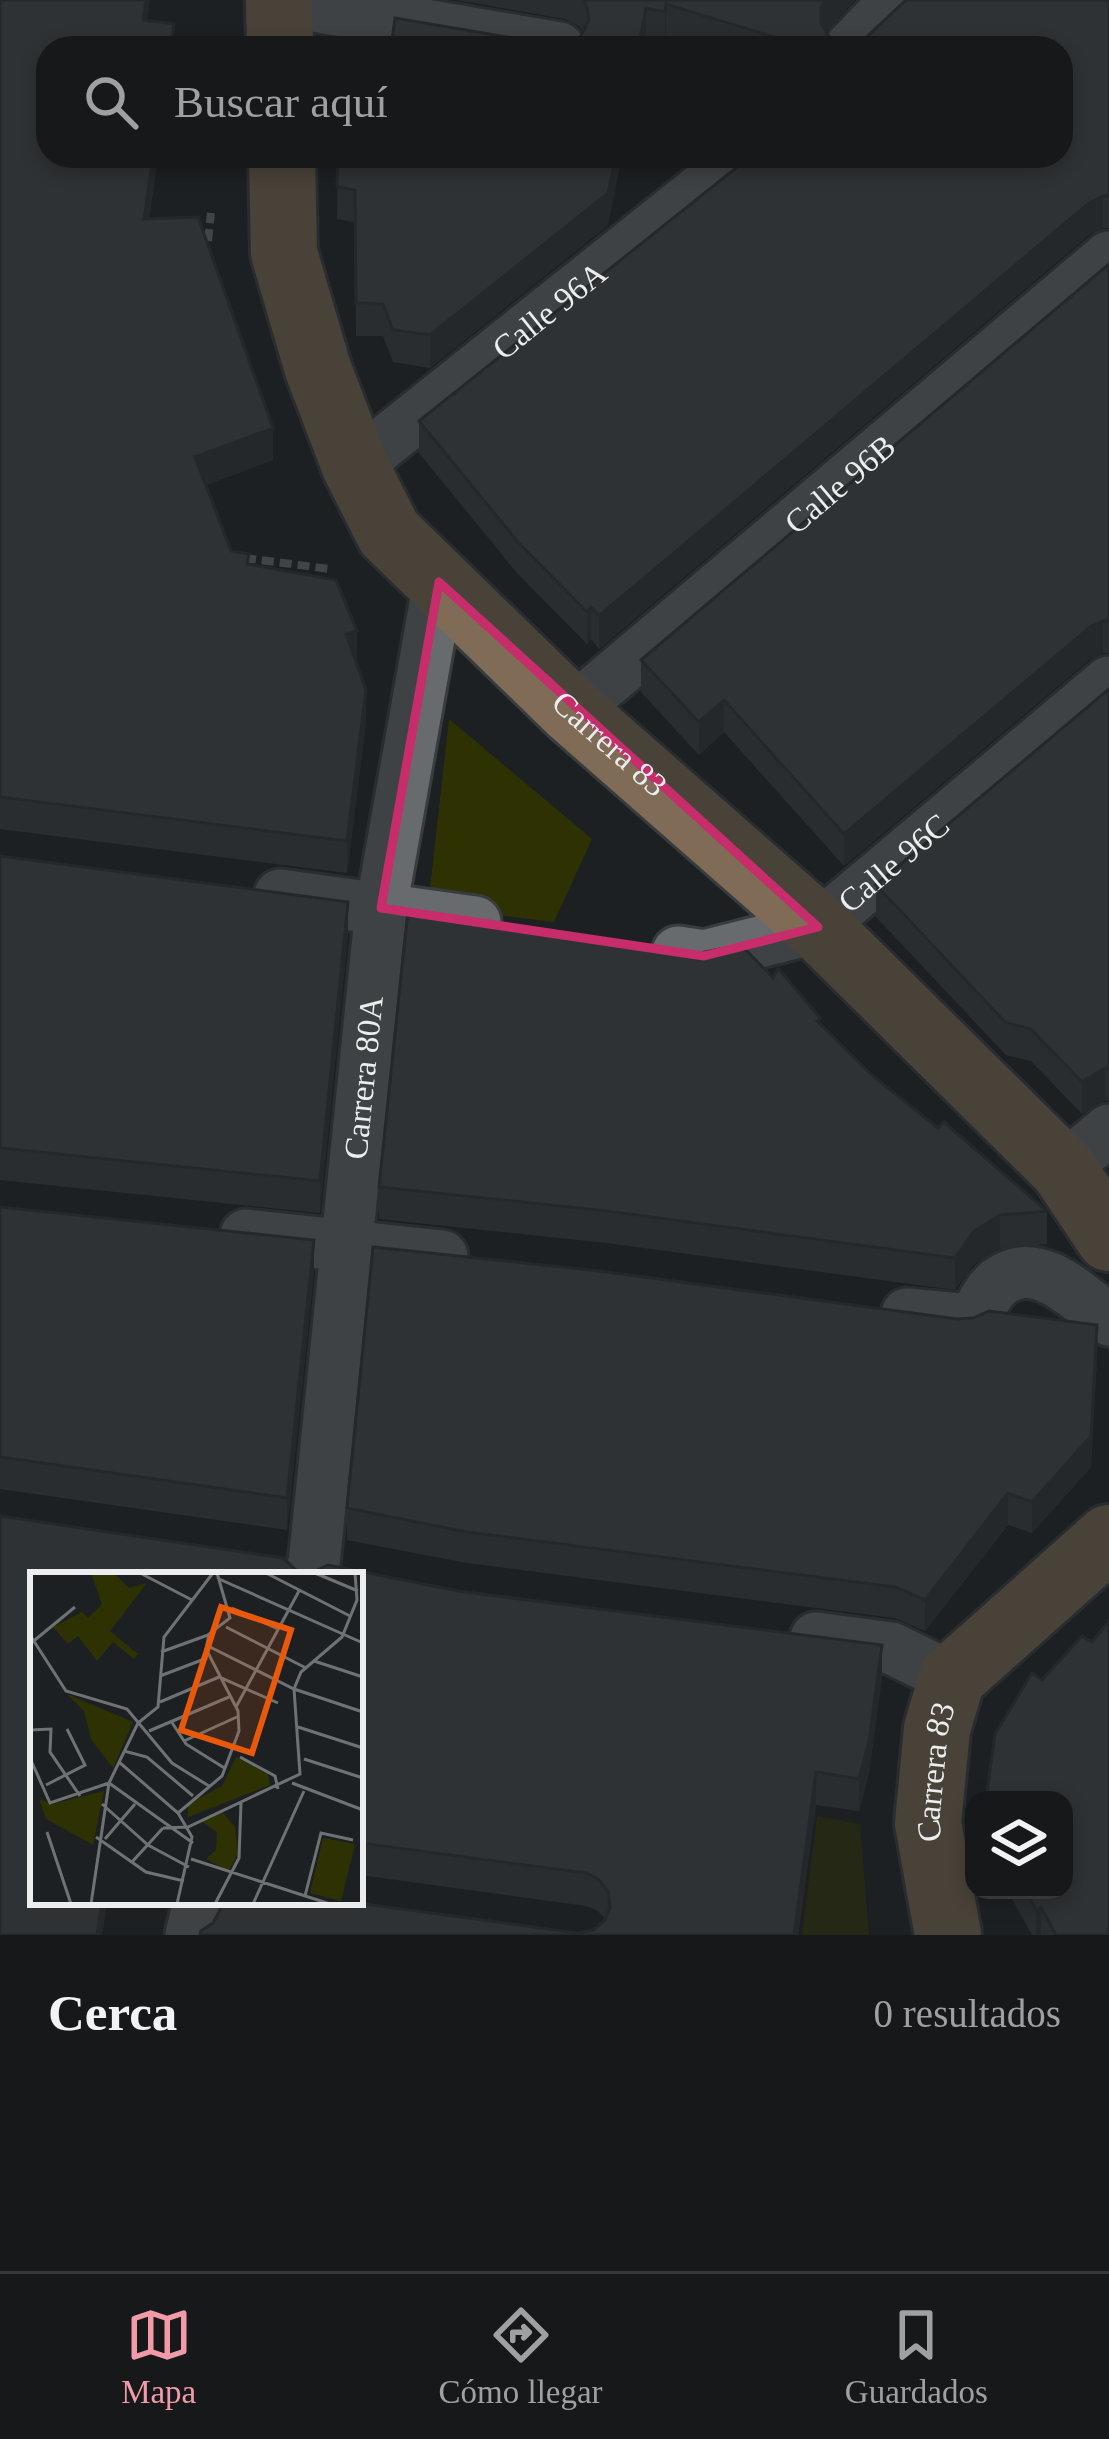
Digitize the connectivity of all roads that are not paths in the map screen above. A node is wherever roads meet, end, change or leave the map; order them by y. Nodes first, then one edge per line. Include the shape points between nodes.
1 (279, 0) edge
2 (896, 0) edge
3 (280, 36) edge
4 (489, 36) edge
5 (862, 36) edge
6 (282, 168) edge
7 (716, 168) edge
8 (1109, 256) edge
9 (355, 466) junction
10 (439, 582) junction
11 (1109, 682) edge
12 (572, 711) junction
13 (224, 888) edge
14 (381, 908) junction
15 (818, 927) junction
16 (520, 928) edge
17 (635, 946) edge
18 (1086, 1150) edge
19 (206, 1231) edge
20 (1109, 1238) edge
21 (344, 1245) junction
22 (485, 1261) edge
23 (855, 1307) edge
24 (1109, 1320) edge
25 (1109, 1538) edge
26 (312, 1567) edge
27 (778, 1634) edge
28 (952, 1678) junction
29 (198, 1905) edge
30 (191, 1935) edge
31 (948, 1935) edge

1 - 3 street
1 - 4 street
2 - 5 street
6 - 9 street, Carrera 83 via 284,254
7 - 9 street, Calle 96A
8 - 12 street, Calle 96B
9 - 10 street, Carrera 83 via 389,533
10 - 12 street, Carrera 83
10 - 14 street, Carrera 80A
11 - 15 street, Calle 96C
12 - 15 street, Carrera 83
13 - 14 street
14 - 16 street
14 - 21 street, Carrera 80A
15 - 17 street, Calle 96C via 704,956
15 - 18 street, Carrera 83
18 - 20 street, Carrera 83
19 - 21 street
21 - 22 street
21 - 26 street, Carrera 80A
23 - 24 street via 970,1320 997,1284 1013,1274 1043,1273
25 - 28 street, Carrera 83
27 - 28 street via 891,1648
28 - 31 street, Carrera 83 via 937,1729 928,1822
29 - 30 street

